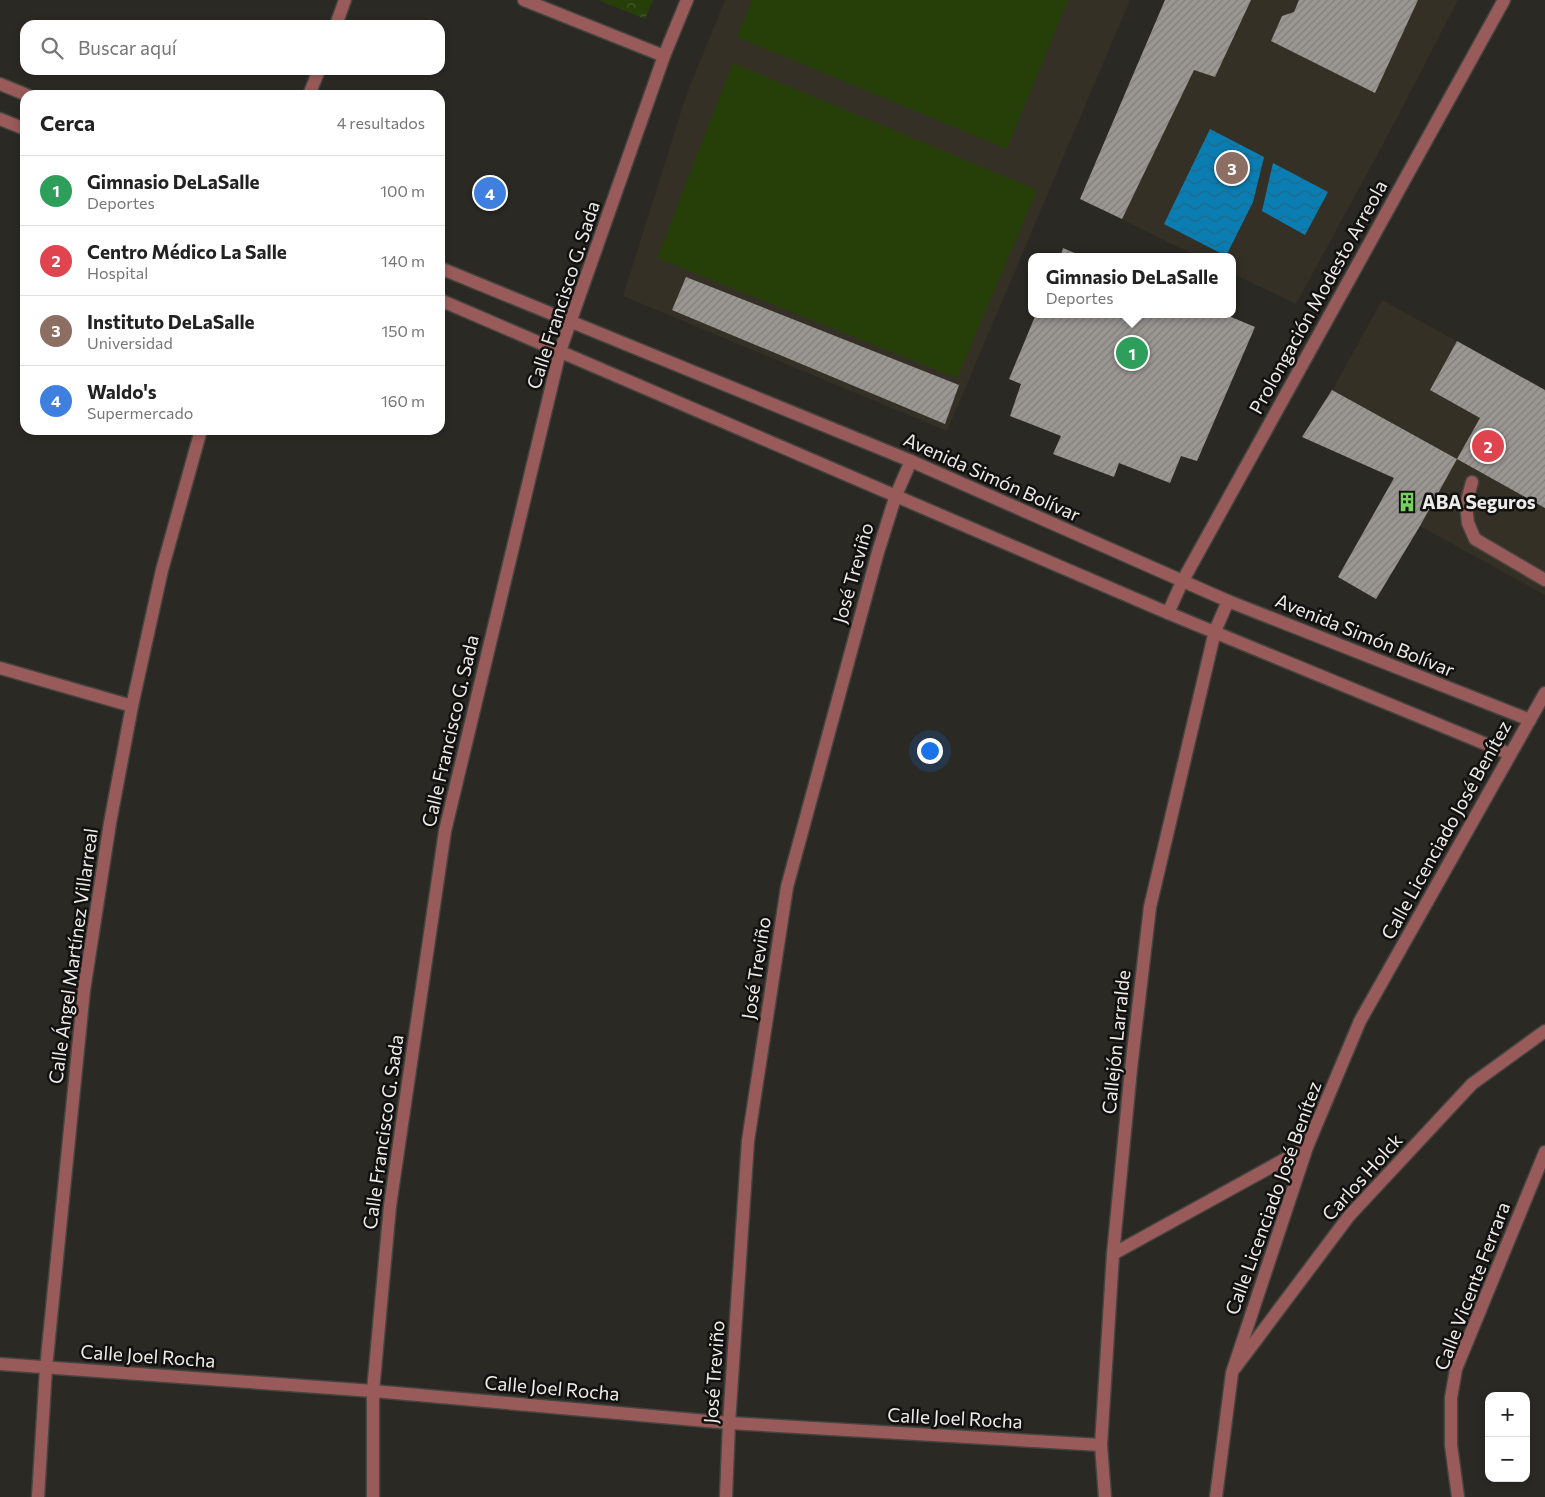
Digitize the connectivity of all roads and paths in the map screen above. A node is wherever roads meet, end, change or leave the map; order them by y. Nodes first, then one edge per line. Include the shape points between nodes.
1 (346, 0) edge
2 (524, 0) edge
3 (687, 0) edge
4 (1504, 0) edge
5 (338, 20) edge
6 (664, 56) junction
7 (316, 75) edge
8 (0, 84) edge
9 (311, 90) edge
10 (20, 92) edge
11 (0, 119) edge
12 (20, 127) edge
13 (445, 270) edge
14 (445, 302) edge
15 (570, 323) junction
16 (560, 351) junction
17 (200, 435) edge
18 (911, 461) junction
19 (1472, 482) dead end
20 (896, 495) junction
21 (1545, 580) edge
22 (1182, 582) junction
23 (1228, 601) junction
24 (1168, 613) junction
25 (1215, 631) junction
26 (0, 668) edge
27 (1545, 693) edge
28 (132, 706) junction
29 (1530, 720) junction
30 (1510, 754) junction
31 (1545, 1032) edge
32 (1307, 1148) junction
33 (1545, 1152) edge
34 (1113, 1254) junction
35 (0, 1364) edge
36 (46, 1368) junction
37 (1232, 1373) junction
38 (373, 1391) junction
39 (729, 1423) junction
40 (1101, 1445) junction
41 (38, 1497) edge
42 (373, 1497) edge
43 (726, 1497) edge
44 (1105, 1497) edge
45 (1216, 1497) edge
46 (1458, 1497) edge

1 - 5 street
2 - 6 street
3 - 6 street, Calle Francisco G. Sada
4 - 22 street, Prolongación Modesto Arreola
6 - 15 street, Calle Francisco G. Sada
7 - 9 street
8 - 10 street
11 - 12 street
13 - 15 street, Avenida Simón Bolívar
14 - 16 street
15 - 16 street, Calle Francisco G. Sada
15 - 18 street, Avenida Simón Bolívar
16 - 20 street
16 - 38 street, Calle Francisco G. Sada via 445,831 390,1206
17 - 28 street, Calle Ángel Martínez Villarreal via 162,570
18 - 20 street, José Treviño
18 - 22 street, Avenida Simón Bolívar
19 - 21 street via 1466,504 1468,523 1475,539
20 - 24 street
20 - 39 street, José Treviño via 787,887 748,1141
22 - 23 street, Avenida Simón Bolívar
22 - 24 street, Prolongación Modesto Arreola
23 - 25 street, Callejón Larralde
23 - 29 street, Avenida Simón Bolívar
24 - 25 street
25 - 30 street
25 - 34 street, Callejón Larralde via 1150,907
26 - 28 street
27 - 29 street, Calle Licenciado José Benítez
28 - 36 street, Calle Ángel Martínez Villarreal via 84,990
29 - 30 street, Calle Licenciado José Benítez
30 - 32 street, Calle Licenciado José Benítez via 1360,1021
31 - 37 street, Carlos Holck via 1472,1084 1349,1216
32 - 34 street
32 - 37 street, Calle Licenciado José Benítez
33 - 46 street, Calle Vicente Ferrara via 1456,1369 1451,1398 1451,1445
34 - 40 street, Callejón Larralde
35 - 36 street, Calle Joel Rocha
36 - 38 street, Calle Joel Rocha
36 - 41 street, Calle Ángel Martínez Villarreal
37 - 45 street, Calle Licenciado José Benítez
38 - 39 street, Calle Joel Rocha
38 - 42 street, Calle Francisco G. Sada
39 - 40 street, Calle Joel Rocha
39 - 43 street, José Treviño
40 - 44 street, Callejón Larralde

